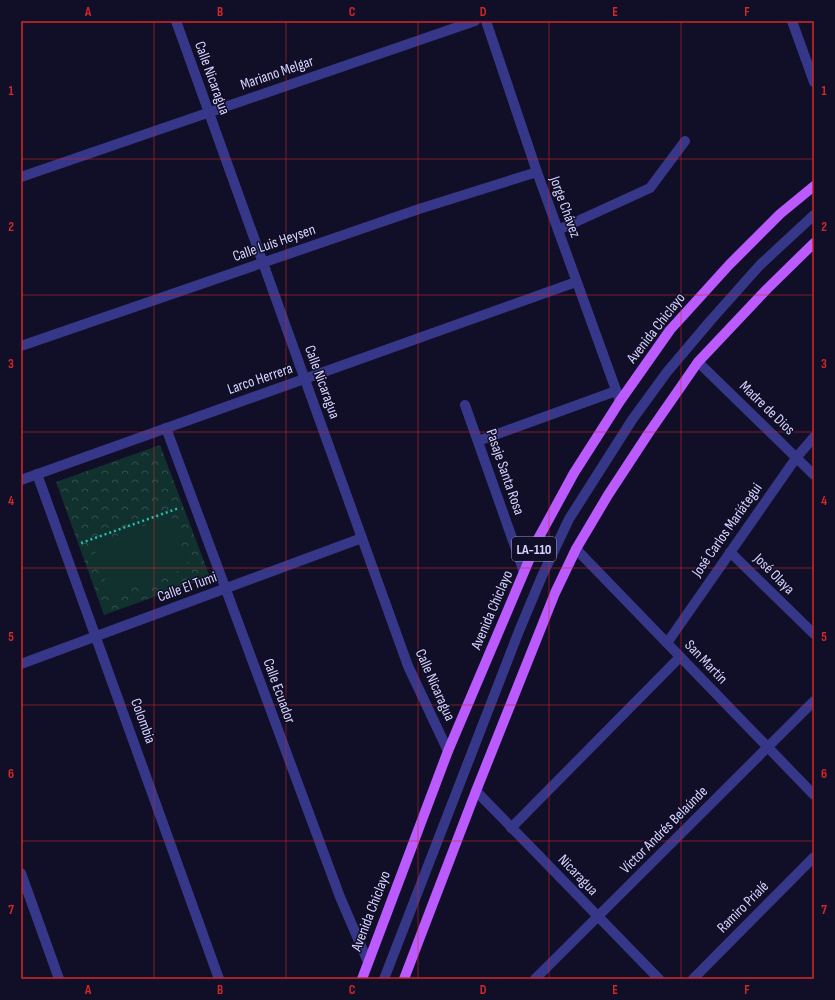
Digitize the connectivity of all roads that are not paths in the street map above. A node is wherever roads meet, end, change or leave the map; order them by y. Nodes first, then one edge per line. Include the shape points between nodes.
1 (176, 21) edge
2 (475, 21) edge
3 (486, 21) edge
4 (792, 21) edge
5 (814, 82) edge
6 (209, 113) junction
7 (685, 141) dead end
8 (537, 172) junction
9 (21, 177) edge
10 (814, 186) edge
11 (814, 215) edge
12 (558, 230) junction
13 (814, 243) edge
14 (263, 262) junction
15 (576, 282) junction
16 (21, 346) edge
17 (698, 362) junction
18 (305, 379) junction
19 (616, 391) junction
20 (620, 401) junction
21 (465, 405) dead end
22 (166, 428) junction
23 (814, 437) edge
24 (478, 441) junction
25 (796, 458) junction
26 (37, 474) junction
27 (814, 475) edge
28 (21, 480) edge
29 (362, 538) junction
30 (576, 549) junction
31 (730, 552) junction
32 (524, 572) junction
33 (225, 589) junction
34 (814, 634) edge
35 (96, 636) junction
36 (667, 643) junction
37 (680, 657) junction
38 (21, 664) edge
39 (814, 702) edge
40 (768, 748) junction
41 (448, 751) junction
42 (476, 792) junction
43 (814, 795) edge
44 (511, 828) junction
45 (814, 857) edge
46 (21, 874) edge
47 (598, 916) junction
48 (368, 962) junction
49 (59, 979) edge
50 (219, 979) edge
51 (362, 979) edge
52 (384, 979) edge
53 (404, 979) edge
54 (535, 979) edge
55 (659, 979) edge
56 (693, 979) edge

1 - 6 street, Calle Nicaragua
2 - 6 street, Mariano Melgar
3 - 8 street, Jorge Chávez
4 - 5 street
6 - 9 street, Mariano Melgar
6 - 14 street, Calle Nicaragua
7 - 12 street via 650,188
8 - 12 street, Jorge Chávez
8 - 14 street, Calle Luis Heysen
10 - 20 main road, Avenida Chiclayo / LA-110 via 780,214 670,330
11 - 52 street via 760,265 667,372 632,420 570,519 519,631
12 - 15 street, Jorge Chávez
13 - 17 main road, LA-110
14 - 16 street, Calle Luis Heysen
14 - 18 street, Calle Nicaragua
15 - 18 street, Larco Herrera
15 - 19 street, Jorge Chávez
17 - 25 street, Madre de Dios
17 - 30 main road, LA-110 via 612,489
18 - 22 street, Larco Herrera
18 - 29 street, Calle Nicaragua
19 - 20 street, Jorge Chávez
19 - 24 street
20 - 32 main road, Avenida Chiclayo / LA-110 via 574,473 538,539
21 - 24 street, Pasaje Santa Rosa
22 - 26 street, Larco Herrera
22 - 33 street, Calle Ecuador
23 - 25 street, José Carlos Mariátegui
24 - 32 street, Pasaje Santa Rosa
25 - 27 street, Madre de Dios
25 - 31 street, José Carlos Mariátegui
26 - 28 street, Larco Herrera
26 - 35 street, Colombia
29 - 33 street, Calle El Tumi
29 - 41 street, Calle Nicaragua via 408,666
30 - 36 street, San Martín
30 - 42 main road, LA-110 via 555,593
31 - 34 street, José Olaya
31 - 36 street, José Carlos Mariátegui
32 - 41 main road, Avenida Chiclayo / LA-110
33 - 35 street, Calle El Tumi
33 - 48 street, Calle Ecuador via 340,897
35 - 38 street, Calle El Tumi
35 - 50 street, Colombia
36 - 37 street, San Martín
37 - 40 street, San Martín
37 - 44 street
39 - 40 street, Víctor Andrés Belaúnde
40 - 43 street, San Martín
40 - 47 street, Víctor Andrés Belaúnde
41 - 48 main road, Avenida Chiclayo / LA-110
42 - 44 street, Nicaragua
42 - 53 main road, LA-110
44 - 47 street, Nicaragua
45 - 56 street, Ramiro Prialé
46 - 49 street
47 - 54 street, Víctor Andrés Belaúnde
47 - 55 street, Nicaragua
48 - 51 main road, Avenida Chiclayo / LA-110

